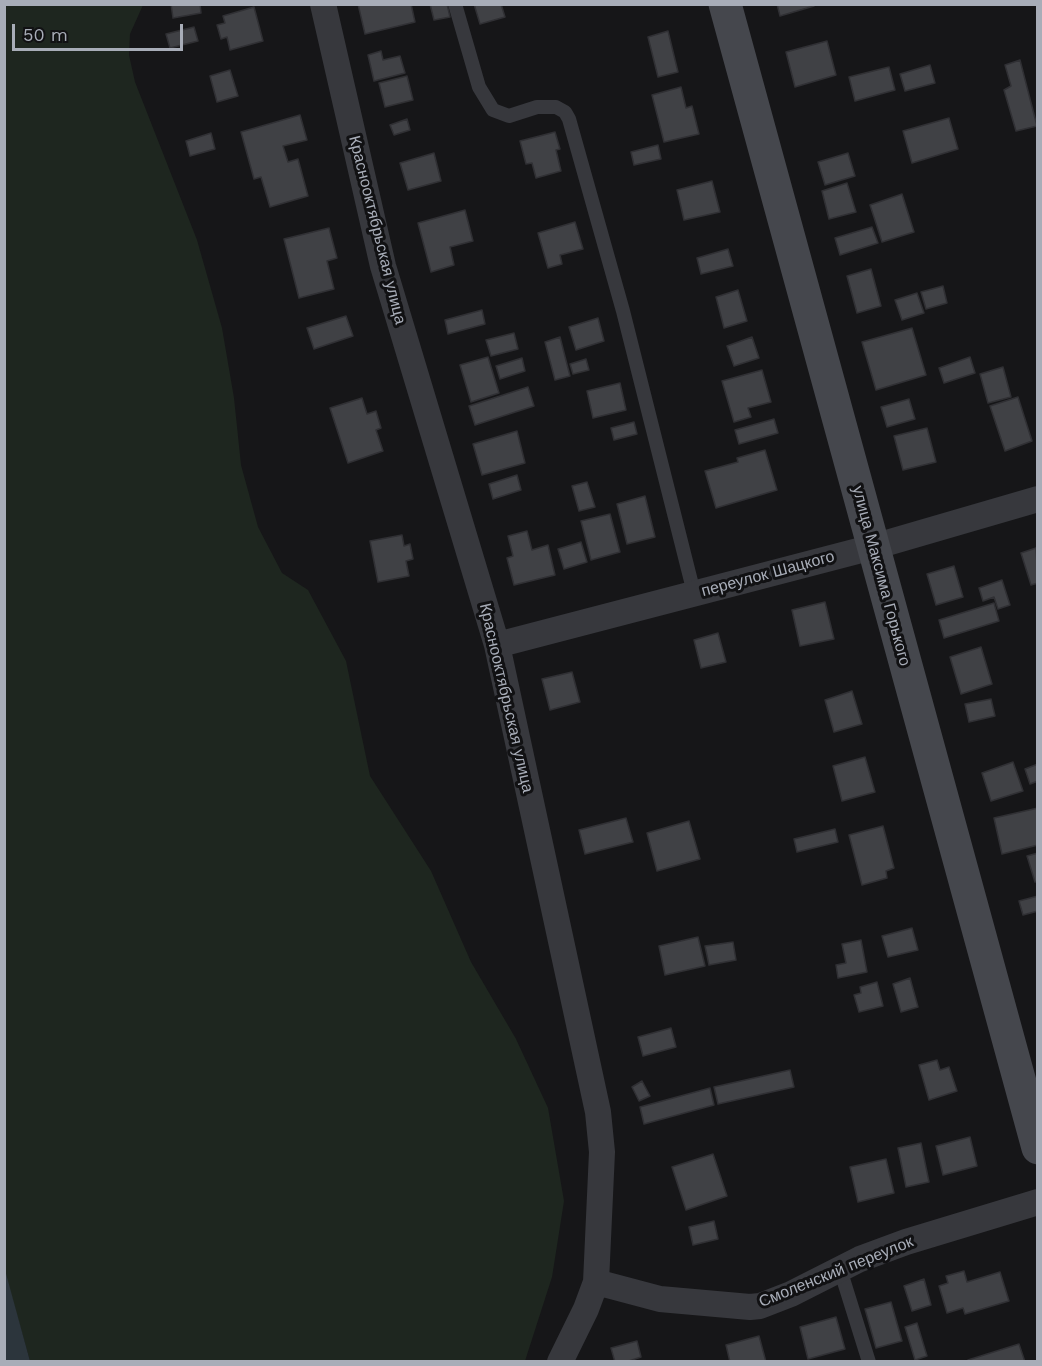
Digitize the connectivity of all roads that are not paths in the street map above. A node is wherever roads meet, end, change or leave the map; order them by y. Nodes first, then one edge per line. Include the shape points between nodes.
1 (323, 4) edge
2 (455, 4) edge
3 (725, 4) edge
4 (1038, 499) edge
5 (873, 547) junction
6 (694, 593) junction
7 (497, 645) junction
8 (1038, 1148) edge
9 (1038, 1202) edge
10 (840, 1269) junction
11 (596, 1282) junction
12 (561, 1362) edge
13 (868, 1362) edge

1 - 7 street, Краснооктябрьская улица via 383,266
2 - 6 lane via 479,87 493,110 509,116 537,107 556,107 569,119 620,300
3 - 5 main road, улица Максима Горького
4 - 5 street, переулок Шацкого
5 - 6 street, переулок Шацкого
5 - 8 main road, улица Максима Горького
6 - 7 street, переулок Шацкого
7 - 11 street, Краснооктябрьская улица via 598,1112 602,1152
9 - 10 street, Смоленский переулок via 906,1242
10 - 11 street, Смоленский переулок via 776,1301 750,1307 660,1299
10 - 13 lane
11 - 12 street, Краснооктябрьская улица

